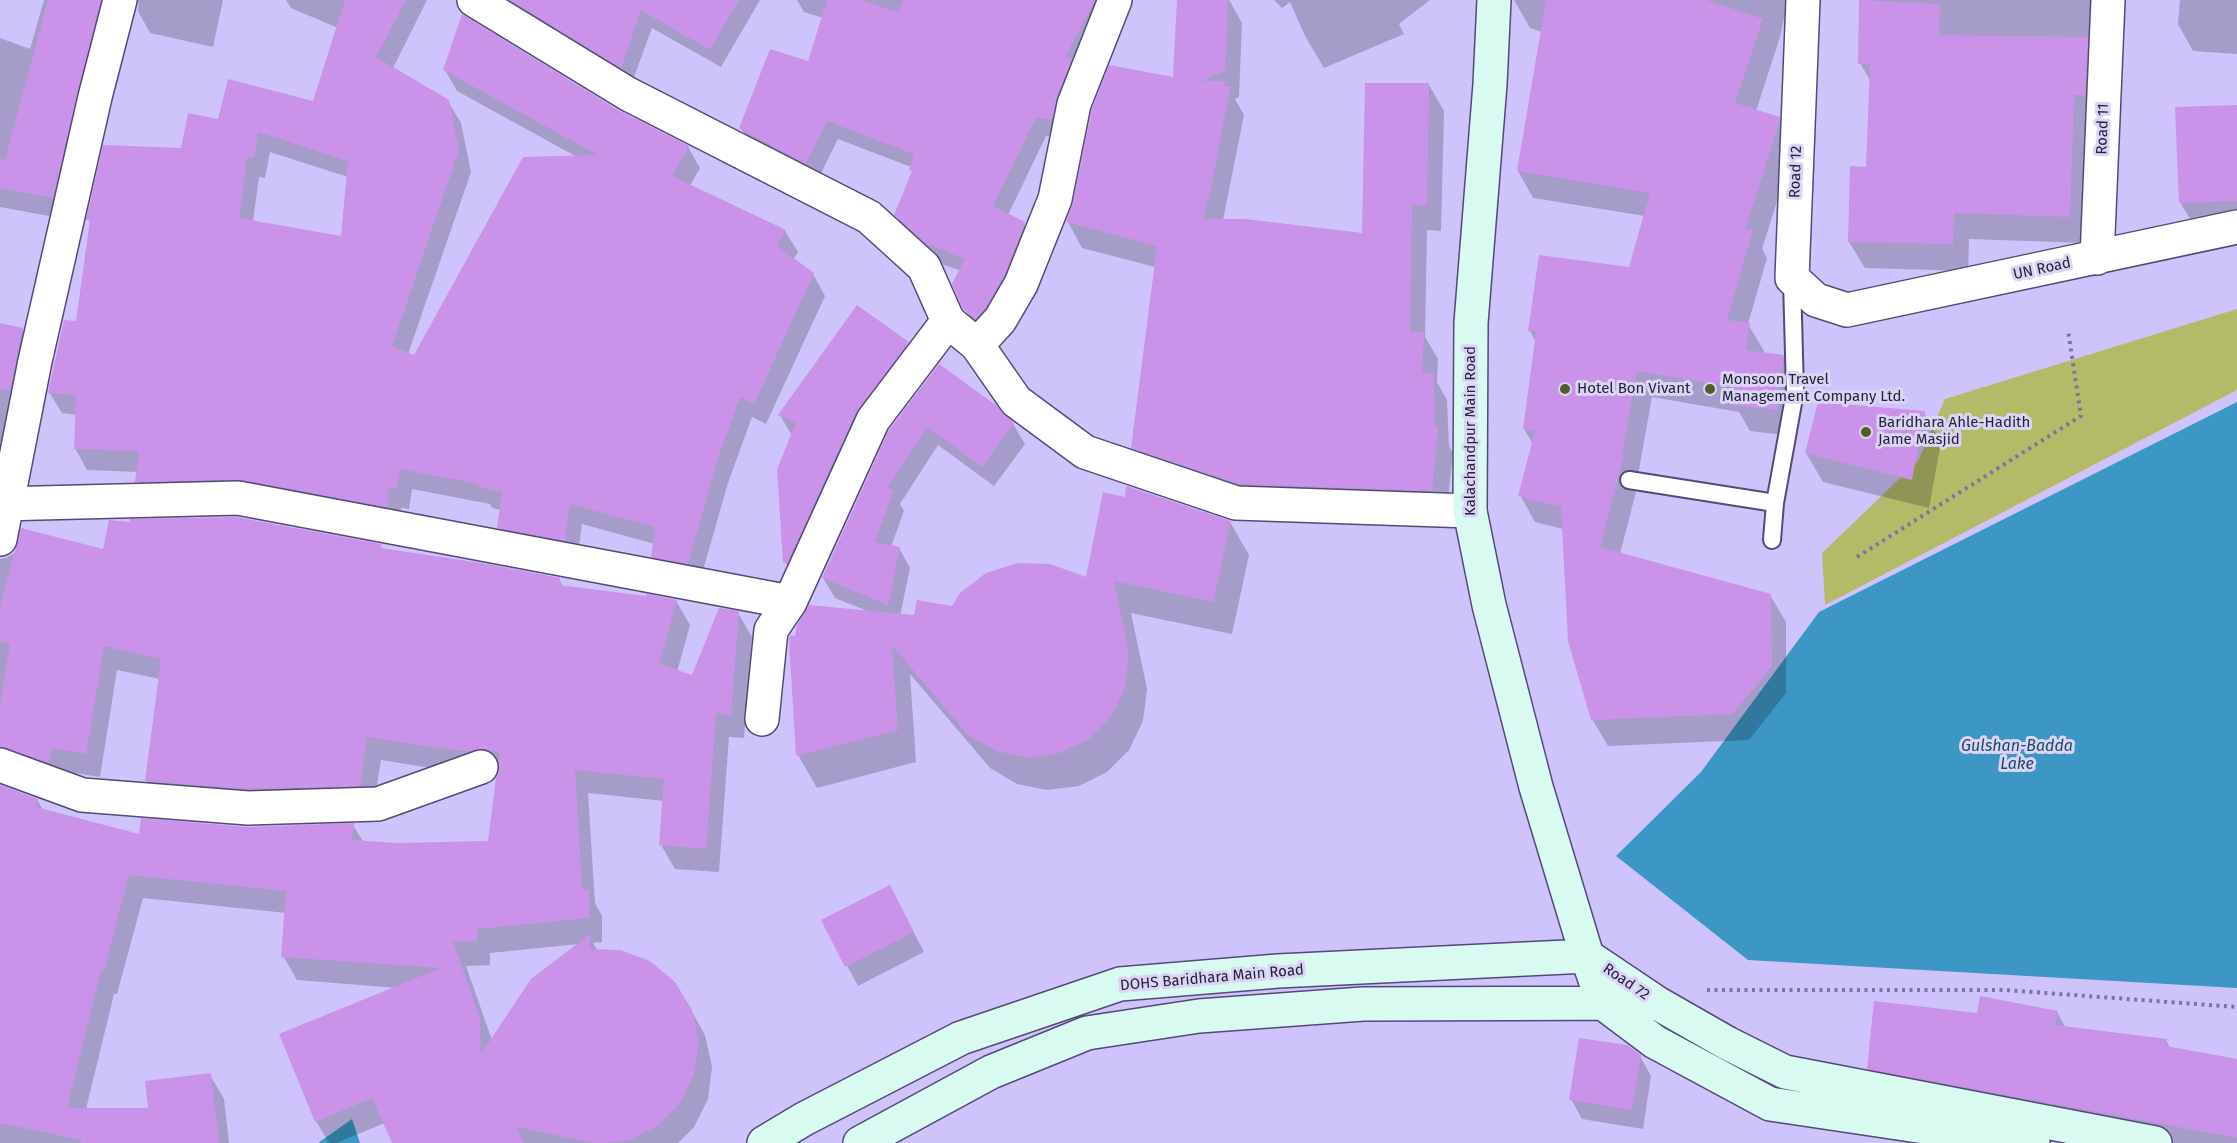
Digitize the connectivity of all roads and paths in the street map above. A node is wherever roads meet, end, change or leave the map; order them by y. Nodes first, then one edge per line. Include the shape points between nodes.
1 (120, 0) edge
2 (474, 0) edge
3 (1115, 0) edge
4 (1494, 0) edge
5 (1803, 0) edge
6 (2108, 0) edge
7 (2237, 227) edge
8 (2097, 258) junction
9 (1792, 278) junction
10 (948, 321) junction
11 (2068, 330) dead end
12 (977, 345) junction
13 (1629, 480) dead end
14 (1775, 502) junction
15 (4, 504) edge
16 (1470, 511) junction
17 (0, 539) edge
18 (1772, 540) dead end
19 (1857, 557) dead end
20 (790, 602) junction
21 (762, 719) dead end
22 (0, 765) edge
23 (481, 767) dead end
24 (1587, 956) junction
25 (1603, 1003) junction
26 (1657, 1003) junction
27 (2237, 1008) edge
28 (764, 1143) edge
29 (860, 1143) edge
30 (2033, 1143) edge
31 (2155, 1143) edge

1 - 15 street
2 - 10 street via 628,94 869,217 924,267
3 - 12 street via 1074,104 1051,210 1021,284 1000,320
4 - 16 street, Kalachandpur Main Road via 1471,323
5 - 9 street, Road 12
6 - 8 street, Road 11
7 - 8 street, UN Road
8 - 9 street, UN Road via 1847,310 1816,300
9 - 14 lane via 1795,392
10 - 12 street
10 - 20 street via 873,420
11 - 19 path via 2081,416
12 - 16 street via 1016,401 1085,452 1236,503
13 - 14 lane
14 - 18 lane
15 - 17 street
15 - 20 street via 238,498
16 - 24 street, Kalachandpur Main Road via 1506,673
20 - 21 street via 771,630
22 - 23 street via 82,795 248,808 378,804
24 - 25 street, Road 72
24 - 26 street, Road 72
24 - 28 street, DOHS Baridhara Main Road via 1278,971 1120,984 962,1038
25 - 26 street
25 - 29 street via 1363,1004 1199,1016 1087,1033 991,1072
25 - 30 street, Road 72 via 1655,1042 1770,1104
26 - 27 path via 1712,989 1993,990
26 - 31 street, Road 72 via 1785,1072

